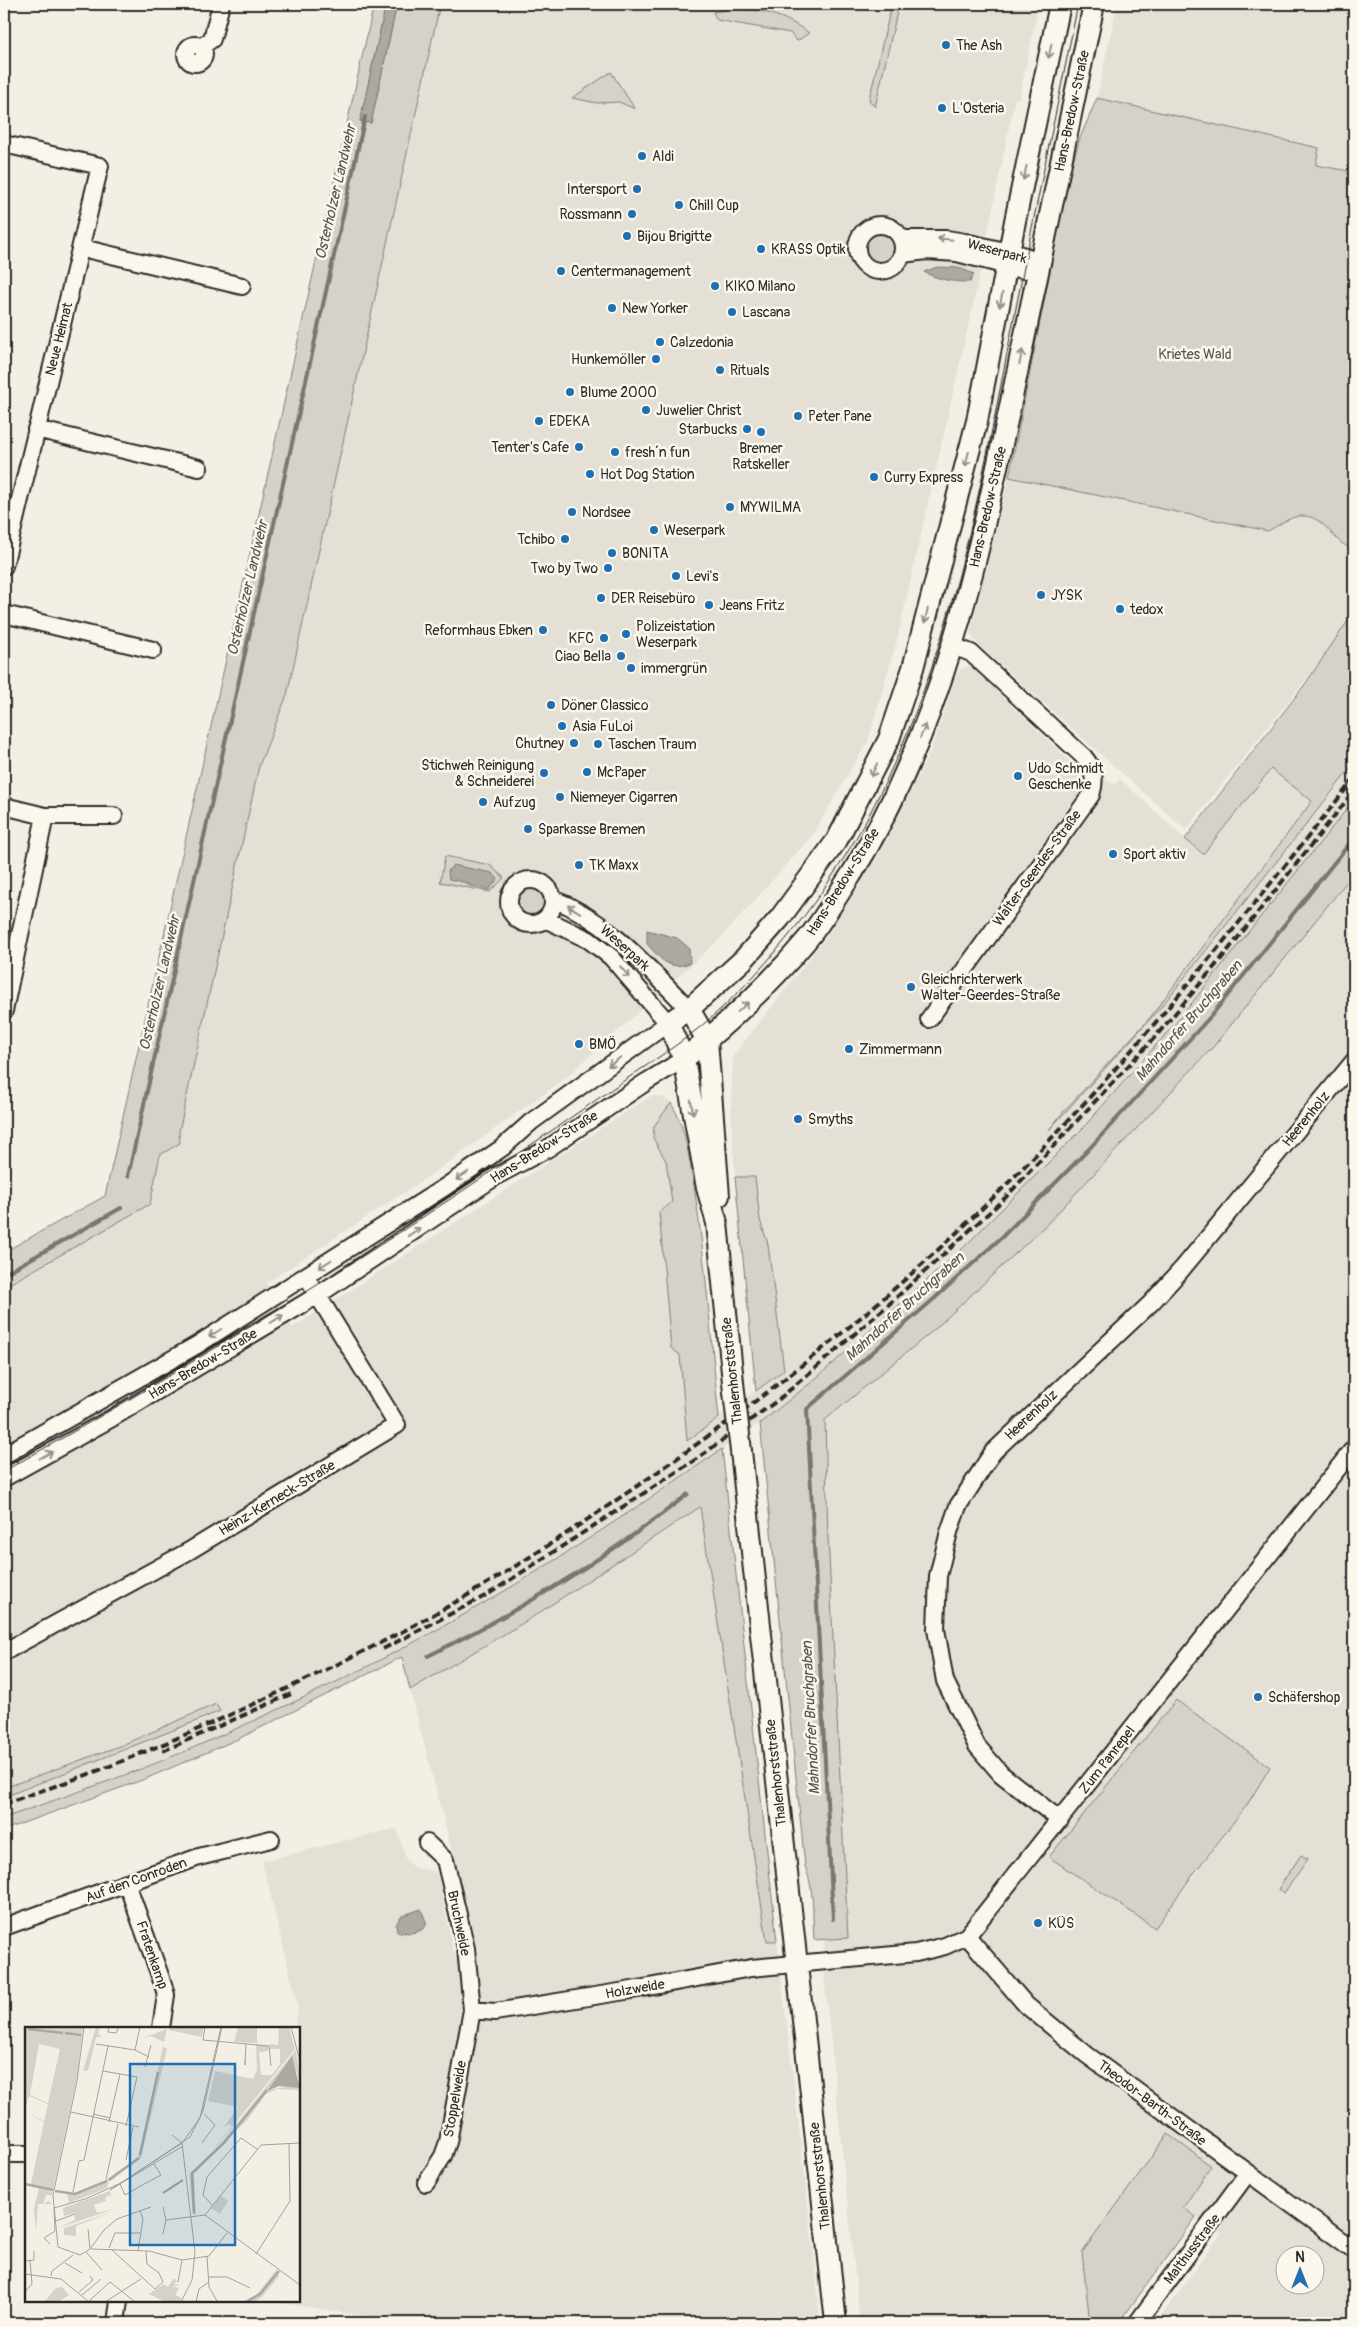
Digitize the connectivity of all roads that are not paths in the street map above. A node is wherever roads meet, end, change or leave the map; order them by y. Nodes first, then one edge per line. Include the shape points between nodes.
1 (221, 4) edge
2 (1060, 4) edge
3 (1094, 4) edge
4 (201, 47) dead end
5 (4, 144) edge
6 (901, 247) dead end
7 (82, 248) junction
8 (1008, 259) junction
9 (1040, 264) junction
10 (242, 286) dead end
11 (36, 430) junction
12 (199, 468) dead end
13 (4, 566) edge
14 (4, 614) edge
15 (953, 646) junction
16 (154, 650) dead end
17 (4, 806) edge
18 (45, 816) junction
19 (114, 816) dead end
20 (553, 899) junction
21 (545, 919) junction
22 (689, 1009) junction
23 (4, 1011) edge
24 (929, 1019) dead end
25 (668, 1024) junction
26 (707, 1040) junction
27 (684, 1059) junction
28 (1354, 1061) edge
29 (717, 1223) junction
30 (306, 1277) junction
31 (318, 1295) junction
32 (1354, 1448) edge
33 (4, 1456) edge
34 (4, 1478) edge
35 (4, 1652) edge
36 (1060, 1820) junction
37 (271, 1839) dead end
38 (427, 1843) dead end
39 (127, 1884) junction
40 (4, 1927) edge
41 (966, 1936) junction
42 (798, 1962) junction
43 (472, 2010) junction
44 (161, 2027) edge
45 (4, 2154) edge
46 (25, 2154) edge
47 (1247, 2174) junction
48 (426, 2182) dead end
49 (1354, 2250) edge
50 (119, 2302) edge
51 (116, 2323) edge
52 (836, 2323) edge
53 (1137, 2323) edge

1 - 4 street via 212,39
2 -> 8 main road, Hans-Bredow-Straße
3 - 9 main road, Hans-Bredow-Straße
5 - 7 street, Neue Heimat via 100,166
6 - 8 street, Weserpark via 946,239
7 - 10 street
7 - 11 street, Neue Heimat
8 - 9 street, Weserpark via 1026,256
8 -> 22 main road, Hans-Bredow-Straße via 974,431 913,668 889,739 837,840 780,918 743,960
15 -> 9 main road, Hans-Bredow-Straße via 987,515
11 - 12 street
11 - 13 street, Neue Heimat
14 - 16 street
15 - 24 street, Walter-Geerdes-Straße via 971,653 1084,757 1092,769 1095,784 1091,795
26 -> 15 main road, Hans-Bredow-Straße via 766,985 806,941 857,865 903,779
17 - 18 street
18 - 19 street
18 - 23 street
20 - 21 street via 552,910
20 - 21 street, Weserpark via 546,885 530,880 518,884 511,894 510,906 520,921 532,924
22 -> 20 street, Weserpark via 630,950 594,921
21 -> 25 street, Weserpark via 589,940 611,957
22 - 25 main road, Hans-Bredow-Straße
22 - 26 main road
25 - 27 main road, Thalenhorststraße
25 -> 30 street, Hans-Bredow-Straße via 531,1122 502,1148
26 - 27 main road, Hans-Bredow-Straße
26 - 29 main road, Thalenhorststraße via 719,1188
27 -> 29 main road, Thalenhorststraße via 707,1188
31 -> 27 street, Hans-Bredow-Straße via 498,1175 548,1149
28 - 36 street, Heerenholz via 1151,1303 999,1445 958,1506 938,1576 936,1630 945,1681 977,1746 1001,1774
29 - 42 main road, Thalenhorststraße, bridge
30 - 31 street, Heinz-Kerneck-Straße
30 -> 33 street, Hans-Bredow-Straße via 197,1345
34 -> 31 street, Hans-Bredow-Straße via 112,1418
31 - 35 street, Heinz-Kerneck-Straße via 397,1425 189,1551
32 - 36 street, Zum Panrepel
36 - 41 street, Zum Panrepel
37 - 39 street, Auf den Conroden via 199,1857
38 - 43 street, Bruchweide via 445,1860 466,1948
39 - 40 street, Auf den Conroden
39 - 44 street, Fratenkamp via 166,1995
41 - 42 street, Zum Panrepel via 945,1946 916,1953
41 - 47 street, Theodor-Barth-Straße via 1026,2005 1087,2055
42 - 43 street, Holzweide via 495,2012
42 - 52 main road, Thalenhorststraße
43 - 48 street, Stoppelweide via 448,2142
45 - 46 street
47 - 49 street, Theodor-Barth-Straße
47 - 53 street, Malthusstraße
50 - 51 street

